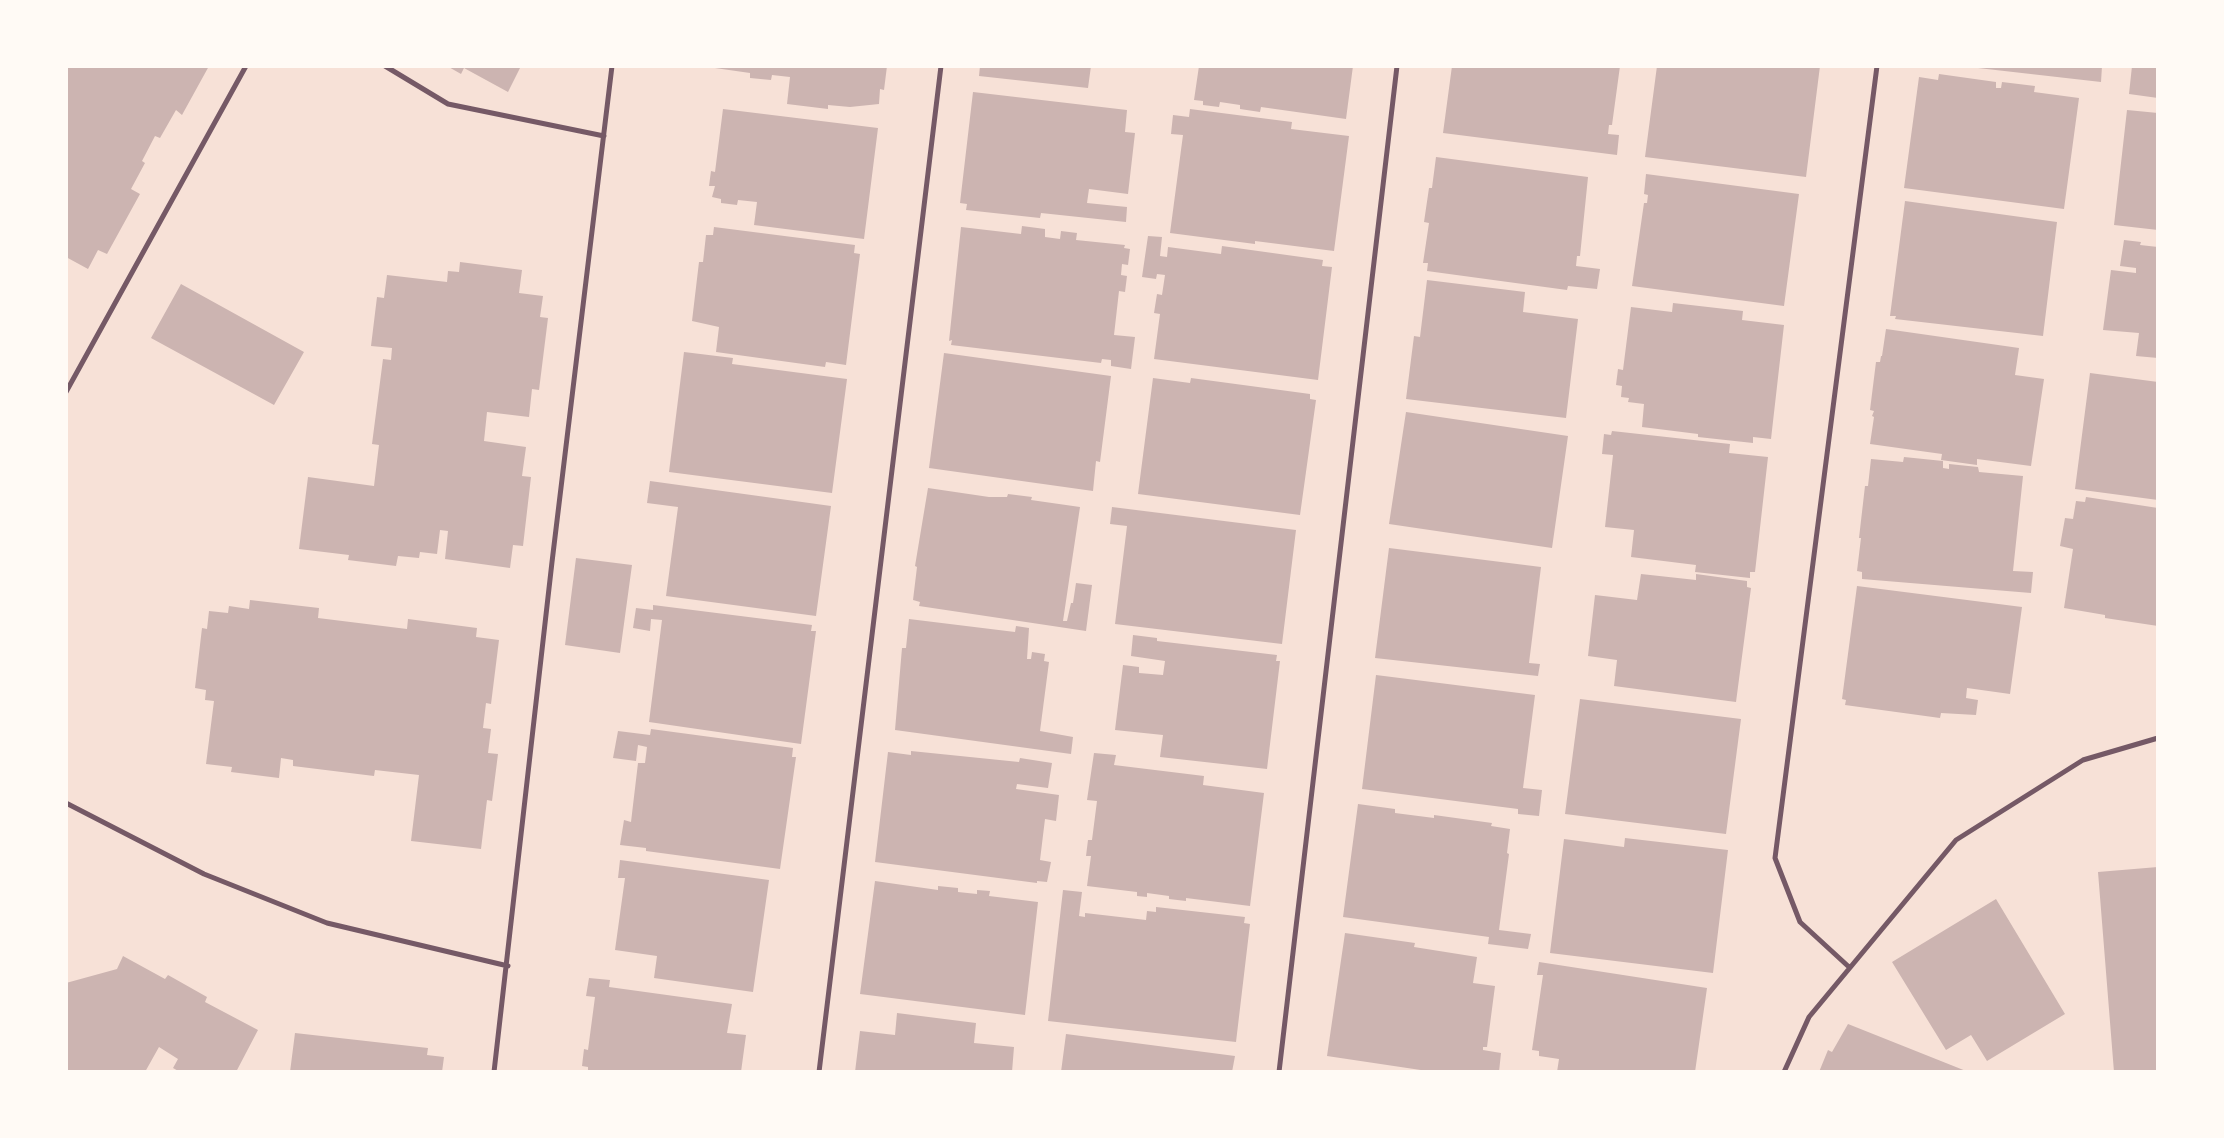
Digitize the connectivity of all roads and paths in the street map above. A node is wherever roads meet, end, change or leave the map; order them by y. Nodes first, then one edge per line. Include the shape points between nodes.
1 (246, 66) edge
2 (386, 66) edge
3 (612, 66) edge
4 (941, 66) edge
5 (1396, 66) edge
6 (1877, 66) edge
7 (604, 136) junction
8 (66, 393) edge
9 (2158, 738) edge
10 (66, 803) edge
11 (508, 966) junction
12 (1849, 967) junction
13 (494, 1072) edge
14 (819, 1072) edge
15 (1279, 1072) edge
16 (1784, 1072) edge

1 - 8 lane
2 - 7 lane via 448,104
3 - 7 lane
4 - 14 lane
5 - 15 lane
6 - 12 lane via 1775,858 1800,922
7 - 11 lane
9 - 12 lane via 2082,760 1956,840
10 - 11 lane via 204,874 327,923
11 - 13 lane
12 - 16 lane via 1809,1017

